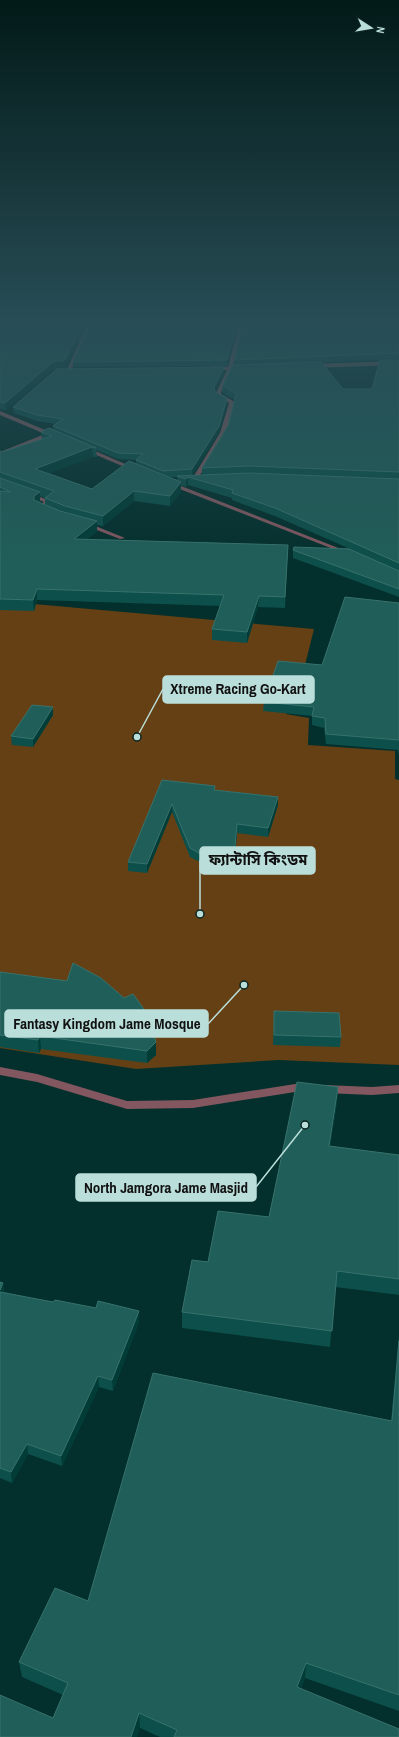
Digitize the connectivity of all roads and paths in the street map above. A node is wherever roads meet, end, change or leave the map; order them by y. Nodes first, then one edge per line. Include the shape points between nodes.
1 (232, 402) edge
2 (6, 413) edge
3 (50, 434) junction
4 (63, 440) edge
5 (76, 445) edge
6 (0, 454) edge
7 (142, 472) edge
8 (202, 478) edge
9 (188, 479) junction
10 (23, 492) edge
11 (50, 513) edge
12 (81, 523) edge
13 (122, 538) dead end
14 (356, 556) edge
15 (0, 1071) edge
16 (399, 1089) edge

1 - 9 street via 223,432
2 - 3 street
3 - 4 street
3 - 6 street
5 - 7 street
8 - 9 street
9 - 14 street via 162,480
10 - 11 street via 50,502 37,508
12 - 13 street
15 - 16 street via 37,1078 127,1105 193,1104 295,1088 372,1091

